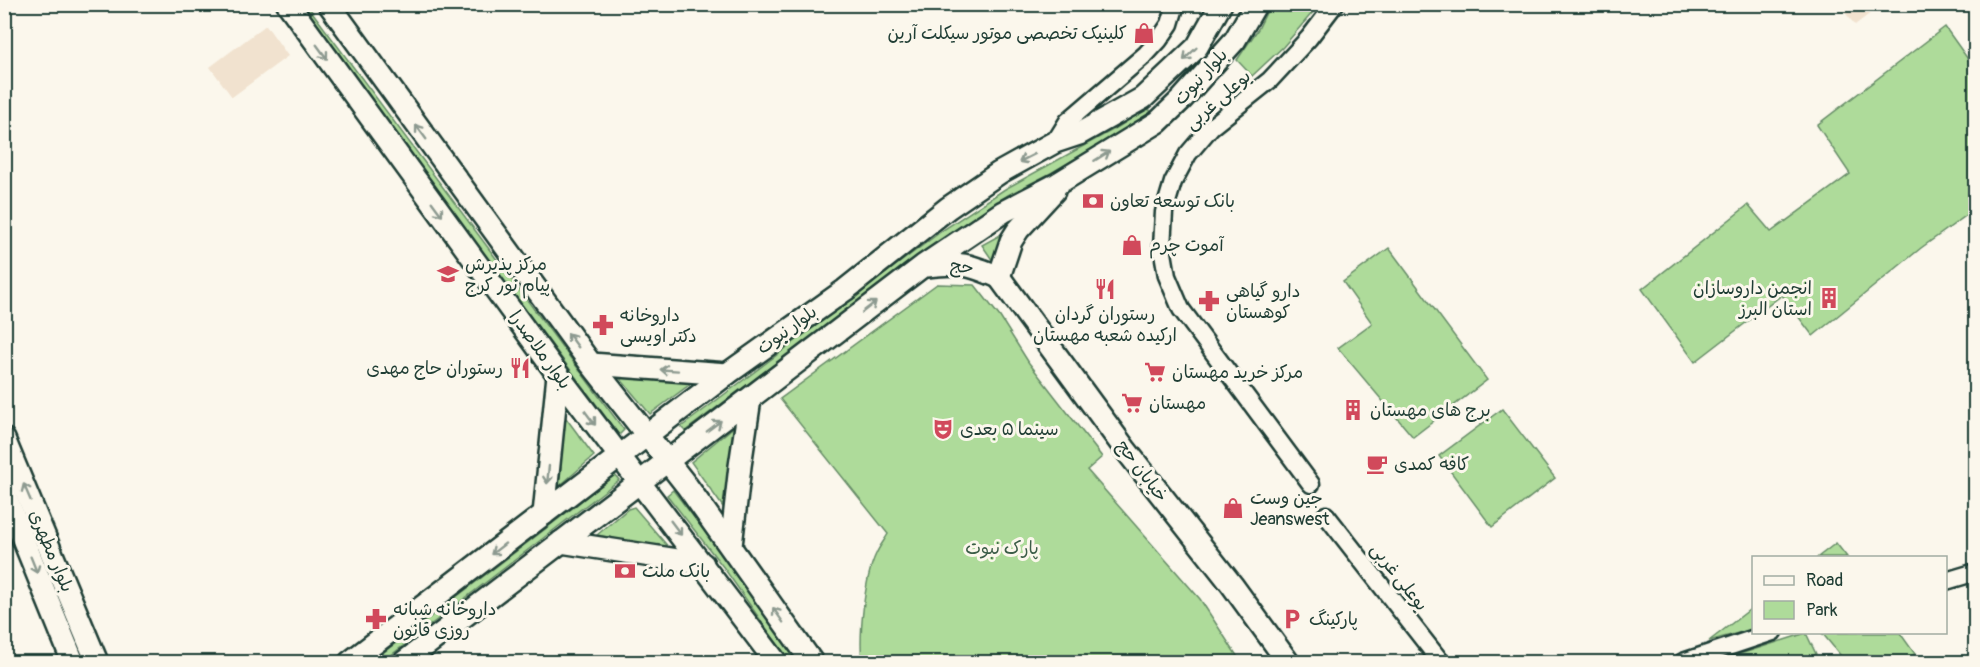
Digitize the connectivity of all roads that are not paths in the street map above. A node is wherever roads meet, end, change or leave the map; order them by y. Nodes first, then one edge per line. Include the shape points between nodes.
1 (288, 4) edge
2 (329, 4) edge
3 (1176, 4) edge
4 (1221, 4) edge
5 (1256, 4) edge
6 (1335, 4) edge
7 (1163, 79) junction
8 (1143, 98) junction
9 (1182, 99) junction
10 (1158, 122) junction
11 (1055, 142) junction
12 (1070, 176) junction
13 (923, 266) junction
14 (999, 277) junction
15 (591, 364) junction
16 (727, 374) junction
17 (558, 375) junction
18 (750, 399) junction
19 (667, 421) junction
20 (648, 436) junction
21 (4, 439) edge
22 (688, 446) junction
23 (668, 461) junction
24 (613, 462) junction
25 (1311, 484) dead end
26 (632, 488) junction
27 (4, 492) edge
28 (544, 514) junction
29 (1326, 515) dead end
30 (561, 542) junction
31 (731, 546) junction
32 (703, 564) junction
33 (1976, 572) edge
34 (1947, 581) edge
35 (1770, 634) edge
36 (73, 663) edge
37 (97, 663) edge
38 (350, 663) edge
39 (404, 663) edge
40 (776, 663) edge
41 (812, 663) edge
42 (1288, 663) edge
43 (1441, 663) edge
44 (1683, 663) edge

1 -> 17 main road, بلوار ملاصدرا
15 -> 2 main road, بلوار ملاصدرا
3 - 11 street via 1160,40 1068,121
4 -> 7 main road, بلوار نبوت via 1197,47
5 - 9 main road, بلوار نبوت via 1235,40
6 - 25 street, بوعلی غربی via 1310,38 1270,80 1211,127 1188,154 1173,182 1164,212 1162,247 1167,276 1181,309
7 - 8 main road, بلوار نبوت
7 - 9 main road via 1162,96 1167,100
8 - 10 main road via 1159,103
8 - 11 main road, بلوار نبوت via 1079,134
9 - 10 main road, بلوار نبوت
12 -> 10 main road, بلوار نبوت
11 -> 16 main road, بلوار نبوت via 965,196 845,290
12 - 13 main road, بلوار نبوت via 1003,212
12 - 14 main road via 1018,230
13 - 14 main road, حج via 968,264
18 -> 13 main road, بلوار نبوت
14 - 42 main road, خیابان حج
16 -> 15 main road
15 - 20 main road, بلوار ملاصدرا
16 - 19 main road, بلوار نبوت
17 -> 24 main road, بلوار ملاصدرا
17 -> 28 main road
22 -> 18 main road, بلوار نبوت
18 - 31 main road
19 - 20 main road, بلوار نبوت
19 - 22 main road via 663,437 668,444
20 - 23 main road, بلوار ملاصدرا
20 - 24 main road, بلوار نبوت
37 -> 21 main road, بلوار مطهری
22 - 23 main road, بلوار نبوت
23 - 26 main road, بلوار نبوت
23 - 31 main road, بلوار ملاصدرا
24 - 26 main road, بلوار ملاصدرا
24 - 28 main road, بلوار نبوت
26 - 30 main road, بلوار نبوت
26 -> 32 main road, بلوار ملاصدرا
27 -> 36 main road, بلوار مطهری
28 -> 38 main road, بلوار نبوت
29 - 43 street, بوعلی غربی
30 - 32 main road
30 - 39 main road, بلوار نبوت
41 -> 31 main road, بلوار ملاصدرا
32 - 40 main road, بلوار ملاصدرا
33 - 34 street
35 - 44 street

